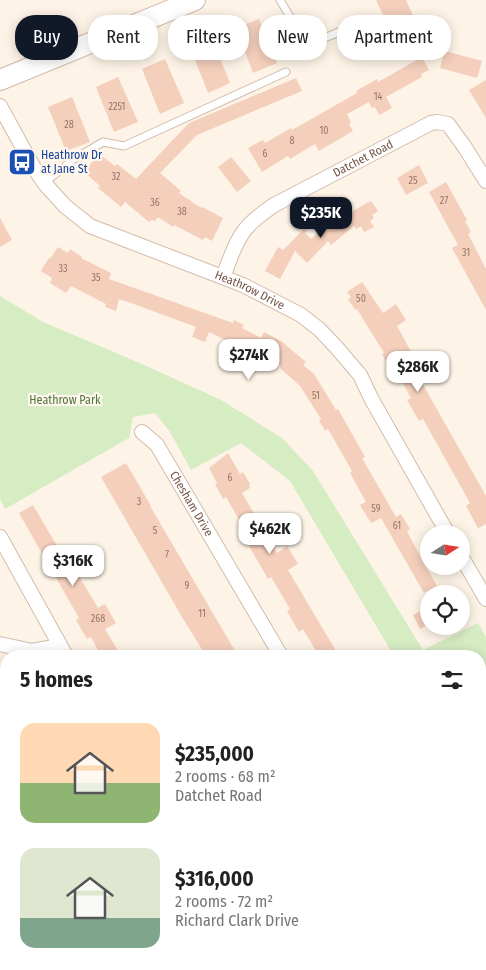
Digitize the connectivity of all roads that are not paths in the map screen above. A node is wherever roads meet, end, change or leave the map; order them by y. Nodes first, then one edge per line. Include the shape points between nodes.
1 (195, 0) edge
2 (280, 0) edge
3 (337, 33) edge
4 (286, 72) dead end
5 (0, 80) edge
6 (0, 106) edge
7 (486, 181) edge
8 (44, 182) junction
9 (223, 277) junction
10 (142, 432) dead end
11 (443, 525) edge
12 (0, 537) edge
13 (470, 571) edge
14 (486, 599) edge
15 (0, 644) edge
16 (27, 650) edge
17 (61, 650) edge
18 (277, 650) edge

1 - 5 main road
2 - 3 lane via 299,32 312,44
4 - 8 lane via 124,146 103,142
6 - 8 street, Heathrow Drive
7 - 9 street, Datchet Road via 448,124 431,123 274,205 256,218 233,249
8 - 9 street, Heathrow Drive via 65,206 90,226
9 - 11 street, Heathrow Drive via 243,284 301,316 337,348 360,376
10 - 18 street, Chesham Drive via 157,446
12 - 17 street
13 - 14 street
15 - 16 street

